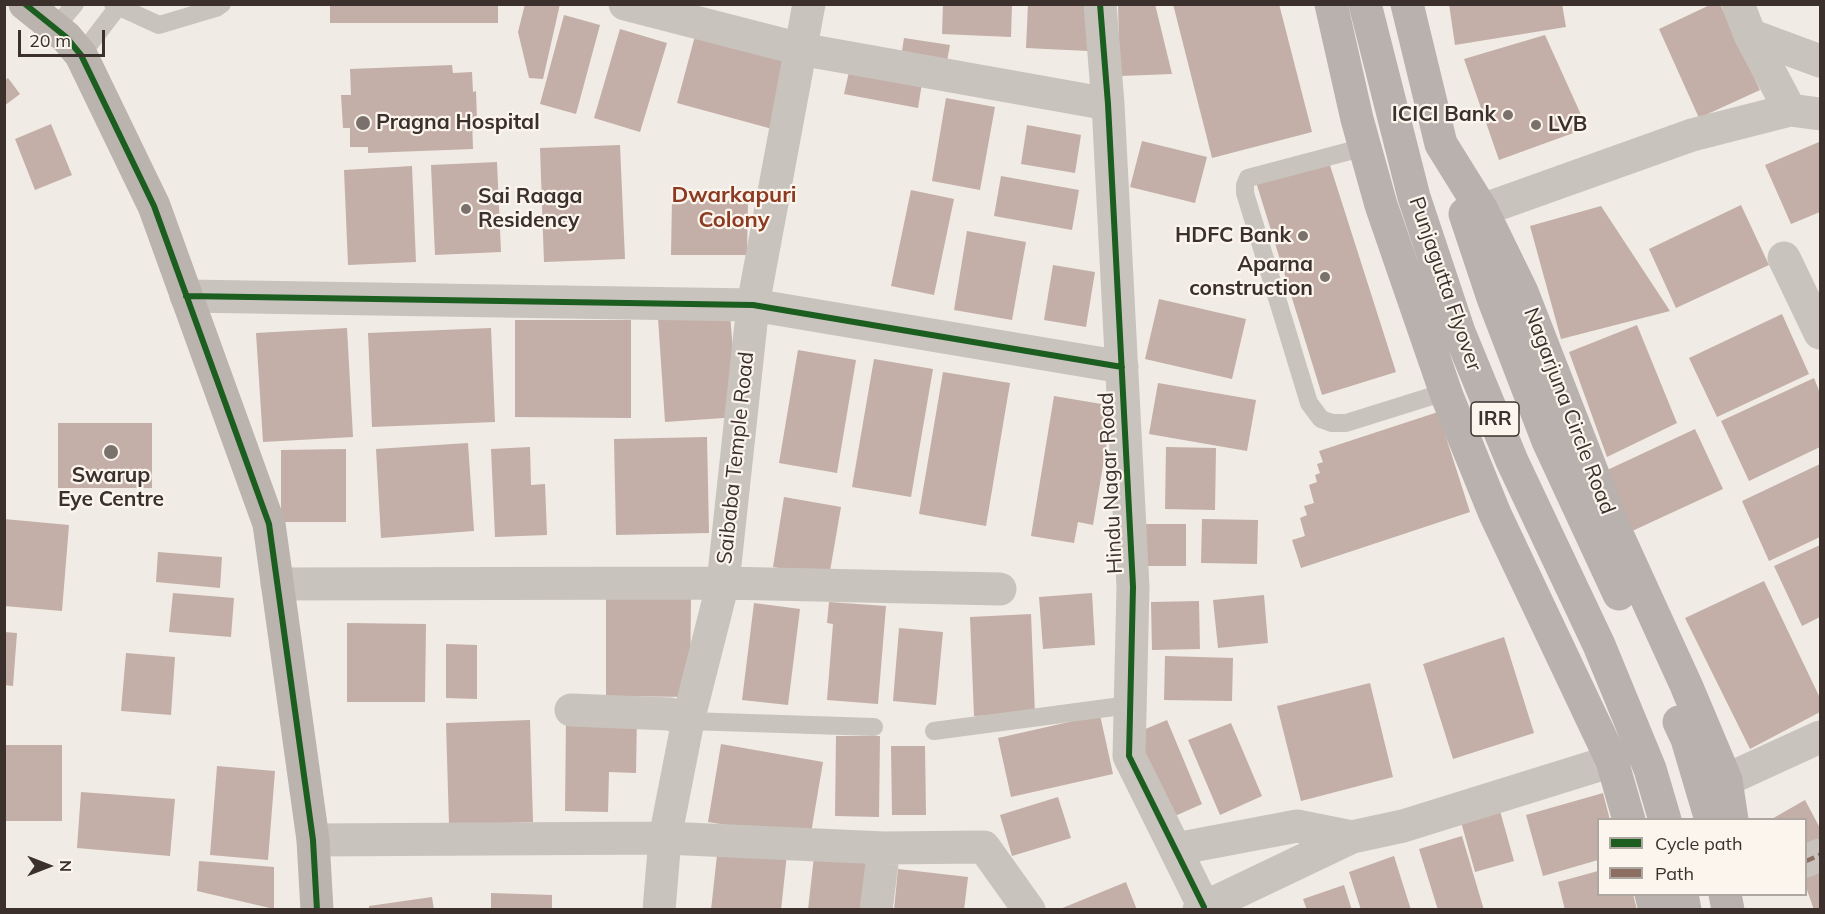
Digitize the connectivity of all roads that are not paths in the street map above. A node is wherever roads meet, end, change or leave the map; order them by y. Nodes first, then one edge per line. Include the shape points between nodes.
1 (25, 4) edge
2 (222, 4) edge
3 (625, 4) edge
4 (809, 4) edge
5 (1100, 4) edge
6 (1331, 4) edge
7 (1365, 4) edge
8 (1407, 4) edge
9 (1738, 4) edge
10 (115, 6) edge
11 (65, 16) edge
12 (1750, 35) junction
13 (800, 49) junction
14 (81, 55) junction
15 (1821, 61) edge
16 (1108, 104) junction
17 (1805, 112) edge
18 (1441, 144) junction
19 (1365, 147) junction
20 (1482, 210) junction
21 (1784, 258) dead end
22 (186, 296) junction
23 (753, 305) junction
24 (1821, 333) edge
25 (1122, 367) junction
26 (1445, 392) junction
27 (723, 583) junction
28 (278, 584) junction
29 (1000, 589) dead end
30 (1129, 705) junction
31 (571, 710) dead end
32 (688, 721) junction
33 (874, 727) dead end
34 (934, 731) dead end
35 (1821, 736) edge
36 (1612, 761) junction
37 (1726, 780) junction
38 (1629, 818) edge
39 (1665, 818) edge
40 (1711, 818) edge
41 (1732, 818) edge
42 (1352, 837) junction
43 (665, 838) junction
44 (313, 840) junction
45 (884, 848) junction
46 (1176, 849) junction
47 (1821, 855) edge
48 (1807, 861) edge
49 (1201, 908) edge
50 (317, 909) edge
51 (659, 909) edge
52 (876, 909) edge
53 (1029, 909) edge

1 - 11 street
2 - 10 lane via 159,25
3 - 13 street
4 - 13 street, Saibaba Temple Road
5 - 16 street, Hindu Nagar Road
6 - 19 main road, IRR
7 - 39 main road, Punjagutta Flyover / IRR via 1414,197 1459,332 1512,461 1599,645 1650,770
8 - 18 main road, Nagarjuna Circle Road / IRR
9 - 12 street
10 - 14 lane
11 - 14 street via 66,37
12 - 15 street
12 - 17 street
13 - 16 street
13 - 23 street, Saibaba Temple Road
14 - 22 street via 154,206
16 - 25 street, Hindu Nagar Road
17 - 20 street via 1692,135
18 - 20 main road, Nagarjuna Circle Road / IRR
18 - 40 main road, Punjagutta Flyover / IRR via 1493,298 1548,441 1687,739
19 - 26 main road, IRR
19 - 26 lane via 1248,178 1245,185 1309,403 1321,419 1346,423
20 - 37 main road, Nagarjuna Circle Road / IRR via 1522,292 1612,523
21 - 24 street
22 - 23 street
22 - 28 street via 269,524
23 - 25 street
23 - 27 street, Saibaba Temple Road
25 - 30 street, Hindu Nagar Road via 1133,587
26 - 36 main road, IRR via 1495,514
27 - 28 street
27 - 29 street
27 - 32 street, Saibaba Temple Road
28 - 44 street
30 - 34 lane
30 - 46 street, Hindu Nagar Road via 1129,756
31 - 32 street via 670,714
32 - 33 lane
32 - 43 street, Saibaba Temple Road
35 - 37 street
36 - 38 main road, IRR
36 - 42 street via 1403,826
37 - 41 main road, Nagarjuna Circle Road / IRR
42 - 46 street via 1297,826
42 - 49 street
43 - 44 street
43 - 45 street
43 - 51 street, Saibaba Temple Road
44 - 50 street
45 - 52 street
45 - 53 street via 984,847
46 - 49 street, Hindu Nagar Road
47 - 48 street

